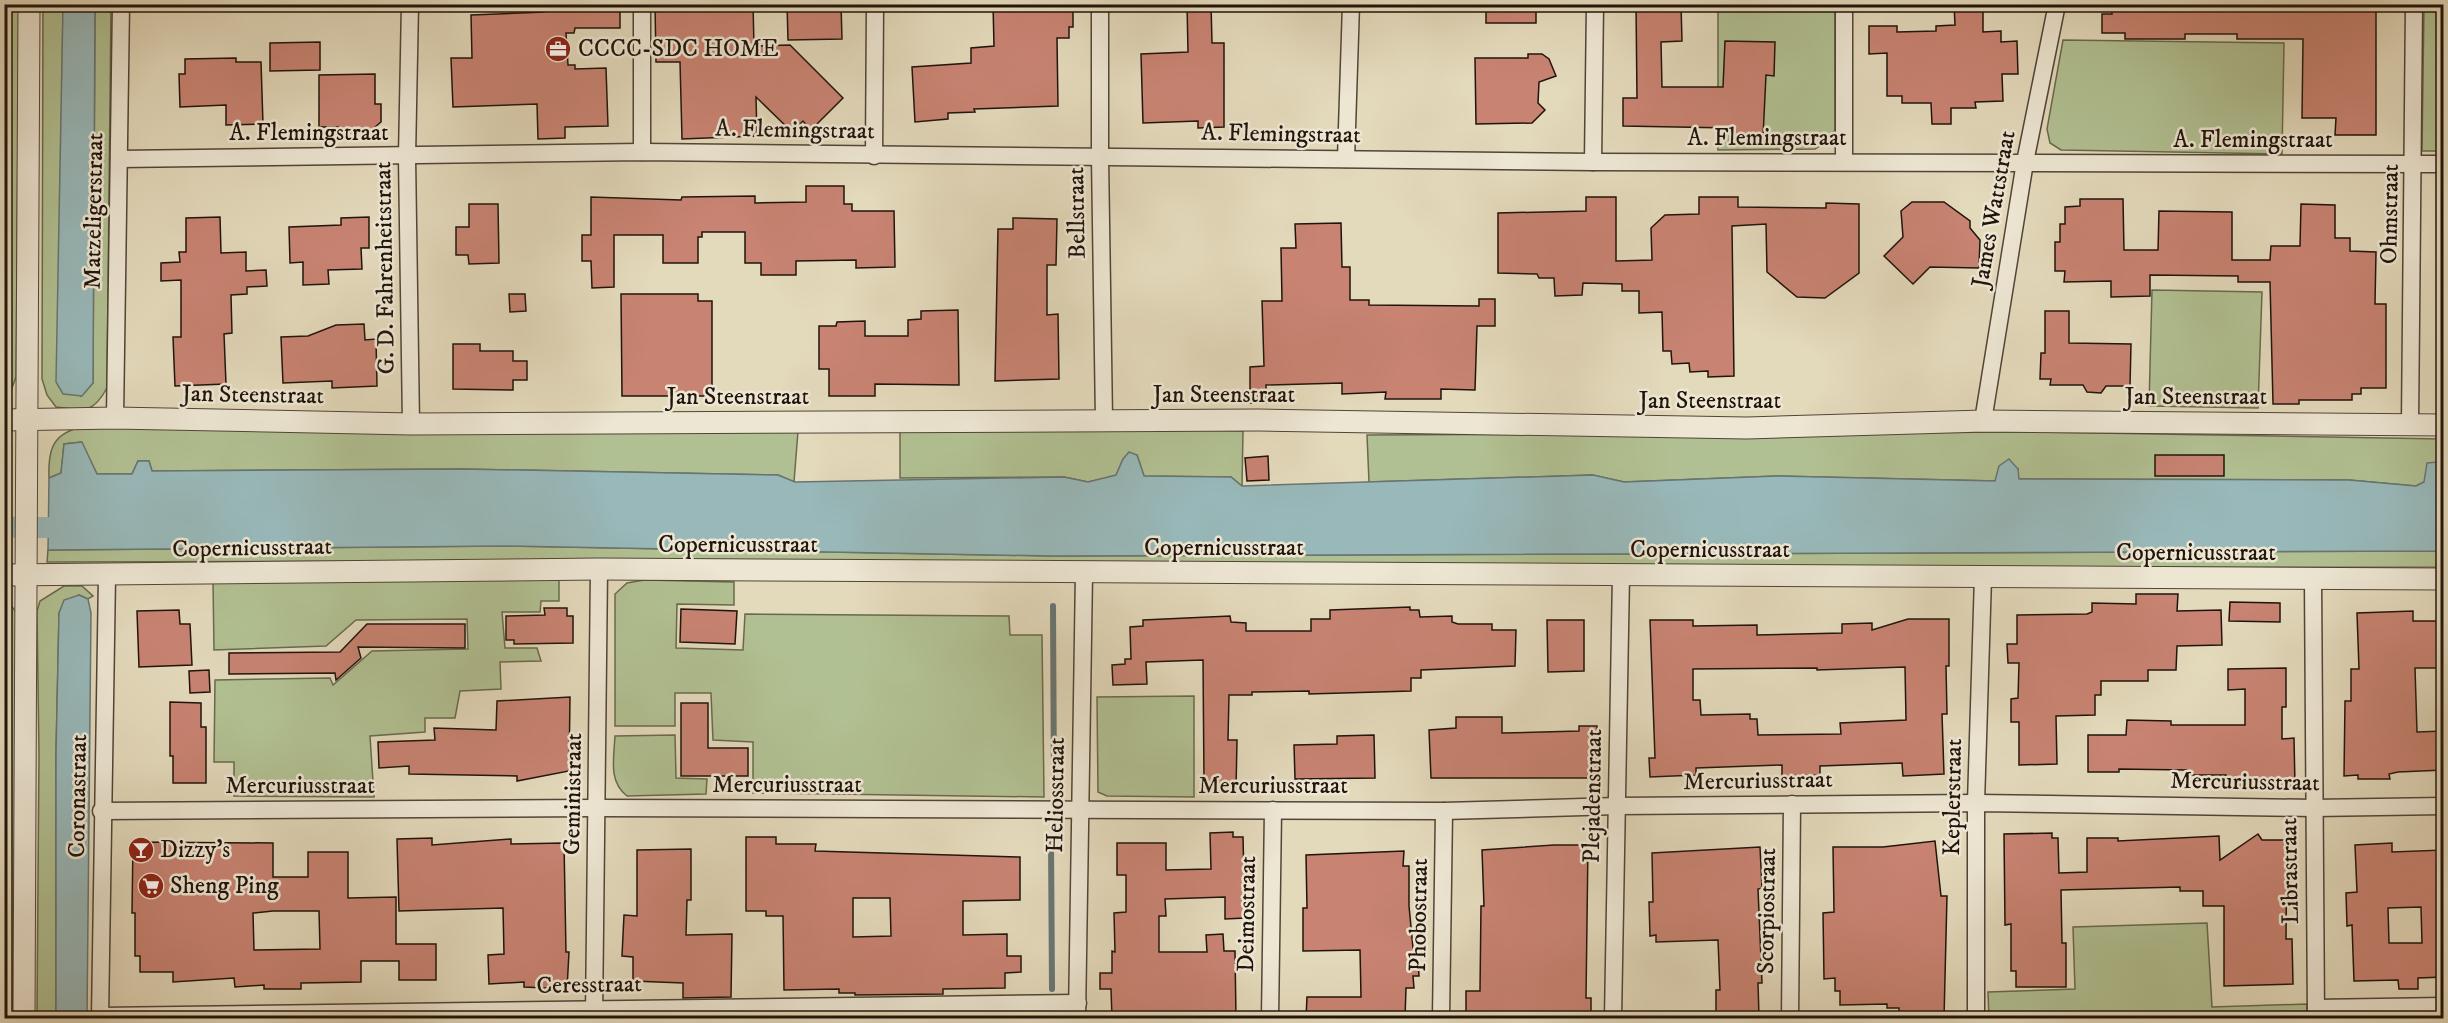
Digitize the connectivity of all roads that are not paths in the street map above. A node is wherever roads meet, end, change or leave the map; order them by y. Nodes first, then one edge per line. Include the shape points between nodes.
1 (29, 4) edge
2 (121, 4) edge
3 (411, 4) edge
4 (642, 4) edge
5 (875, 4) edge
6 (1101, 4) edge
7 (1351, 4) edge
8 (1595, 4) edge
9 (1844, 4) edge
10 (2057, 4) edge
11 (2415, 4) edge
12 (642, 152) junction
13 (874, 156) junction
14 (1100, 156) junction
15 (407, 157) junction
16 (119, 159) junction
17 (1346, 159) junction
18 (1593, 162) junction
19 (1844, 162) junction
20 (2025, 162) junction
21 (2415, 164) junction
22 (2444, 164) edge
23 (115, 418) junction
24 (15, 420) edge
25 (1104, 420) junction
26 (1983, 422) junction
27 (411, 424) junction
28 (2410, 424) junction
29 (2444, 425) edge
30 (27, 568) junction
31 (599, 569) junction
32 (1084, 573) junction
33 (4, 575) edge
34 (107, 575) junction
35 (1621, 575) junction
36 (1983, 577) junction
37 (2313, 579) junction
38 (2444, 579) edge
39 (1976, 803) junction
40 (1792, 804) junction
41 (1617, 806) junction
42 (2444, 806) edge
43 (596, 808) junction
44 (2313, 808) junction
45 (1079, 809) junction
46 (1273, 810) junction
47 (101, 811) junction
48 (1444, 812) junction
49 (2444, 1006) edge
50 (1078, 1011) edge
51 (2316, 1013) edge
52 (594, 1014) edge
53 (100, 1017) edge
54 (24, 1018) edge
55 (1270, 1018) edge
56 (1441, 1018) edge
57 (1613, 1018) edge
58 (1790, 1018) edge
59 (1976, 1018) edge

1 - 24 street
2 - 16 street, Matzeligerstraat
3 - 15 street, G. D. Fahrenheitstraat
4 - 12 street
5 - 13 street
6 - 14 street, Bellstraat
7 - 17 street
8 - 18 street
9 - 19 street
10 - 20 street, James Wattstraat
11 - 21 street, Ohmstraat
12 - 13 street, A. Flemingstraat
12 - 15 street, A. Flemingstraat
13 - 14 street, A. Flemingstraat
14 - 17 street, A. Flemingstraat
14 - 25 street, Bellstraat
15 - 16 street, A. Flemingstraat
15 - 27 street, G. D. Fahrenheitstraat
16 - 23 street, Matzeligerstraat
17 - 18 street, A. Flemingstraat
18 - 19 street, A. Flemingstraat
19 - 20 street, A. Flemingstraat
20 - 21 street, A. Flemingstraat
20 - 26 street, James Wattstraat
21 - 22 street, A. Flemingstraat
21 - 28 street, Ohmstraat
23 - 24 street, Jan Steenstraat
23 - 27 street, Jan Steenstraat
24 - 30 street via 26,466
25 - 26 street, Jan Steenstraat via 1747,428
25 - 27 street, Jan Steenstraat
26 - 28 street, Jan Steenstraat
28 - 29 street, Jan Steenstraat
30 - 33 street, Copernicusstraat
30 - 34 street, Copernicusstraat
30 - 54 street
31 - 32 street, Copernicusstraat
31 - 34 street, Copernicusstraat
31 - 43 street, Geministraat
32 - 35 street, Copernicusstraat
32 - 45 street, Heliosstraat
34 - 47 street, Coronastraat
35 - 36 street, Copernicusstraat
35 - 41 street, Plejadenstraat
36 - 37 street, Copernicusstraat
36 - 39 street, Keplerstraat
37 - 38 street, Copernicusstraat
37 - 44 street, Librastraat
39 - 40 street, Mercuriusstraat
39 - 44 street, Mercuriusstraat
39 - 59 street, Keplerstraat
40 - 41 street, Mercuriusstraat
40 - 58 street, Scorpiostraat
41 - 48 street, Mercuriusstraat
41 - 57 street, Plejadenstraat
42 - 44 street, Mercuriusstraat
43 - 45 street, Mercuriusstraat
43 - 47 street, Mercuriusstraat
43 - 52 street, Geministraat
44 - 51 street, Librastraat
45 - 46 street, Mercuriusstraat
45 - 50 street, Heliosstraat
46 - 48 street, Mercuriusstraat
46 - 55 street, Deimostraat
47 - 53 street, Coronastraat
48 - 56 street, Phobostraat
49 - 51 street
50 - 52 street, Ceresstraat
52 - 53 street, Ceresstraat

